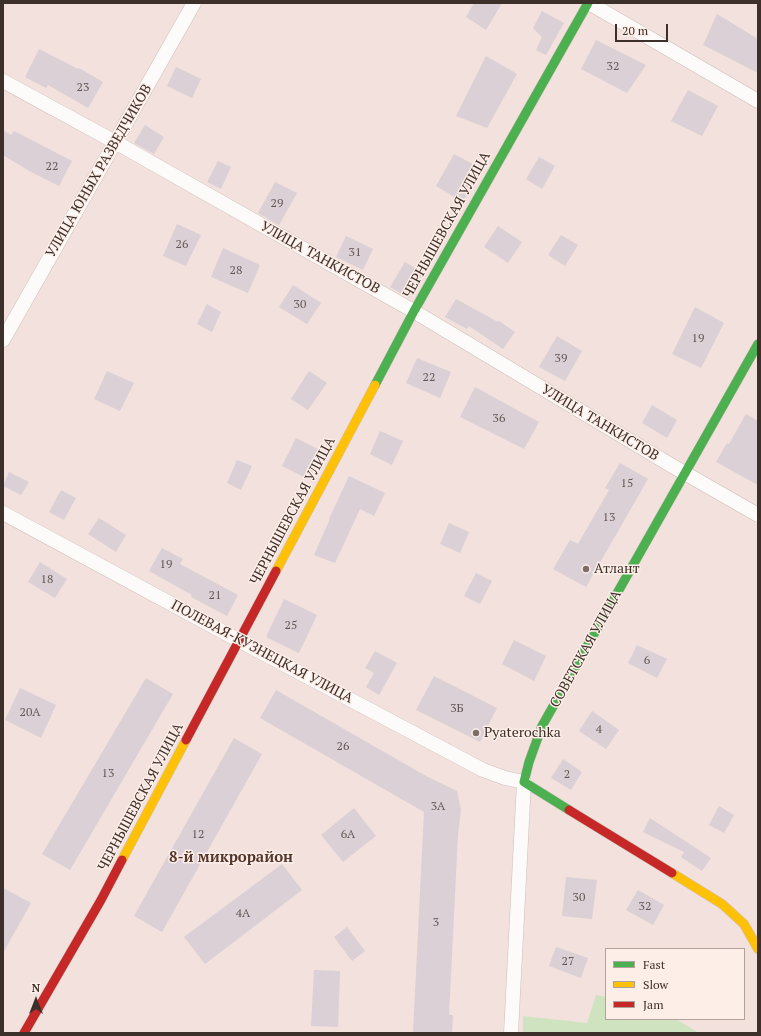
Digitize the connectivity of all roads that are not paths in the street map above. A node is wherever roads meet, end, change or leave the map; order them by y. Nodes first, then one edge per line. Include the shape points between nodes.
1 (194, 3) edge
2 (589, 3) edge
3 (3, 81) edge
4 (758, 101) edge
5 (115, 142) junction
6 (414, 311) junction
7 (3, 340) edge
8 (758, 344) edge
9 (685, 473) junction
10 (3, 513) edge
11 (758, 515) edge
12 (240, 641) junction
13 (524, 782) junction
14 (758, 949) edge
15 (24, 1033) edge
16 (511, 1033) edge

1 - 5 street, УЛИЦА ЮНЫХ РАЗВЕДЧИКОВ
2 - 4 street
2 - 6 street, ЧЕРНЫШЕВСКАЯ УЛИЦА
3 - 5 street, УЛИЦА ТАНКИСТОВ
5 - 6 street, УЛИЦА ТАНКИСТОВ
5 - 7 street, УЛИЦА ЮНЫХ РАЗВЕДЧИКОВ
6 - 9 street, УЛИЦА ТАНКИСТОВ
6 - 12 street, ЧЕРНЫШЕВСКАЯ УЛИЦА
8 - 9 street, СОВЕТСКАЯ УЛИЦА
9 - 11 street, УЛИЦА ТАНКИСТОВ
9 - 13 street, СОВЕТСКАЯ УЛИЦА via 542,726
10 - 12 street, ПОЛЕВАЯ-КУЗНЕЦКАЯ УЛИЦА
12 - 13 street, ПОЛЕВАЯ-КУЗНЕЦКАЯ УЛИЦА via 484,770
12 - 15 street, ЧЕРНЫШЕВСКАЯ УЛИЦА via 102,900
13 - 14 street via 722,904 744,924
13 - 16 street, СОВЕТСКАЯ УЛИЦА

